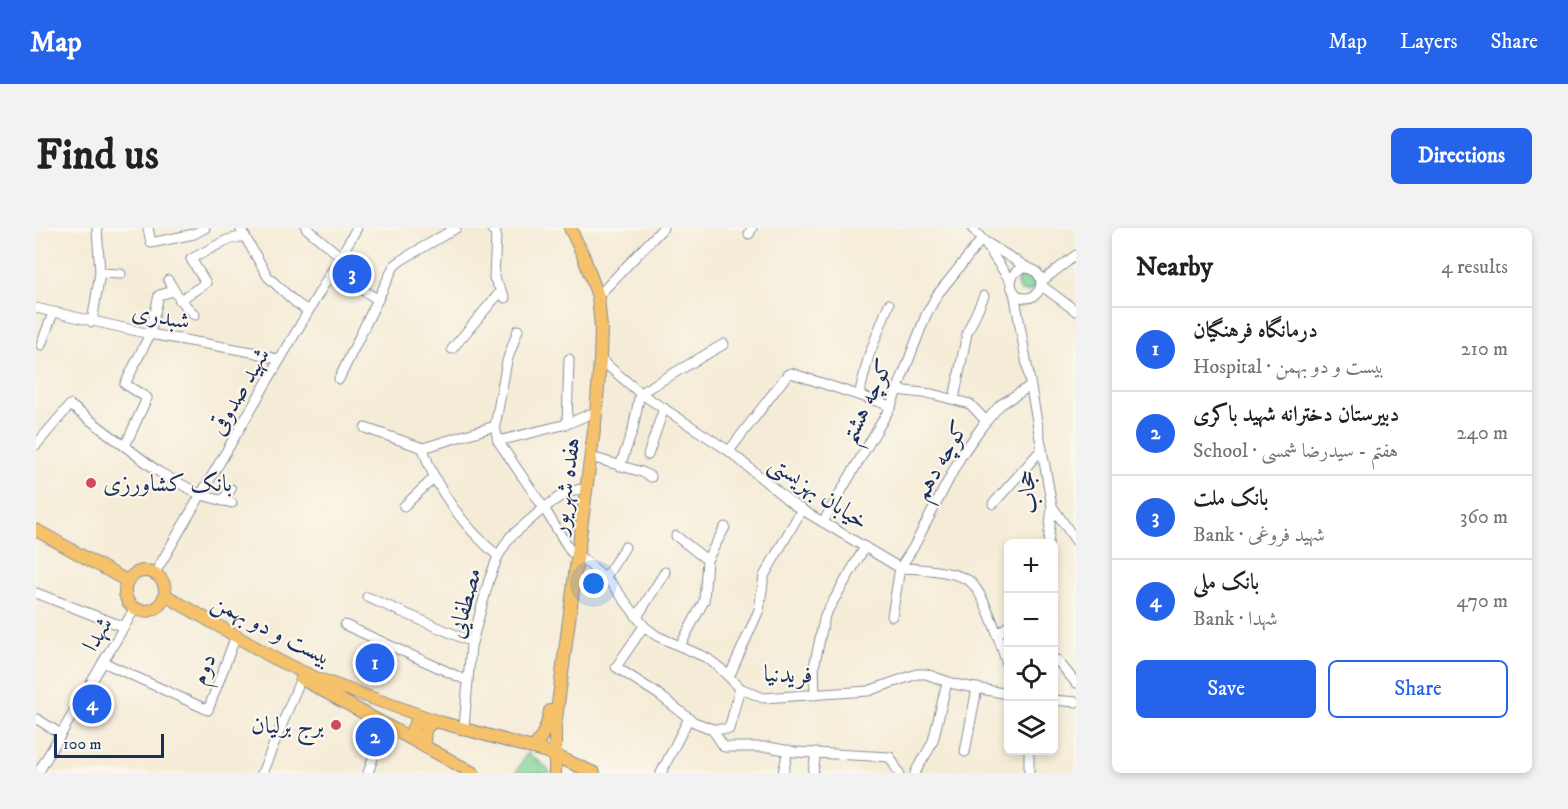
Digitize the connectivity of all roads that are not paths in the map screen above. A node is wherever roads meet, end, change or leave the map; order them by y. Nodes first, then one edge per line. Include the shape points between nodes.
1 (97, 228) edge
2 (148, 228) edge
3 (205, 228) edge
4 (306, 228) edge
5 (357, 228) edge
6 (491, 228) edge
7 (562, 228) edge
8 (570, 228) edge
9 (663, 228) edge
10 (972, 228) edge
11 (450, 230) edge
12 (243, 232) edge
13 (982, 239) junction
14 (1076, 255) edge
15 (340, 256) junction
16 (333, 269) junction
17 (100, 273) junction
18 (121, 274) dead end
19 (1037, 276) junction
20 (168, 280) dead end
21 (1012, 287) junction
22 (174, 291) junction
23 (598, 296) junction
24 (984, 296) dead end
25 (1027, 299) junction
26 (180, 300) junction
27 (378, 300) junction
28 (889, 304) dead end
29 (36, 308) edge
30 (308, 311) junction
31 (1076, 311) edge
32 (53, 313) junction
33 (195, 315) dead end
34 (92, 321) junction
35 (518, 330) dead end
36 (1020, 330) junction
37 (150, 334) junction
38 (724, 344) dead end
39 (41, 345) dead end
40 (452, 349) dead end
41 (597, 358) junction
42 (569, 359) dead end
43 (279, 360) junction
44 (339, 379) dead end
45 (1030, 386) junction
46 (896, 390) junction
47 (640, 393) junction
48 (859, 395) junction
49 (954, 399) junction
50 (891, 406) junction
51 (664, 408) junction
52 (590, 414) junction
53 (986, 421) junction
54 (567, 424) junction
55 (495, 426) junction
56 (364, 428) dead end
57 (498, 441) junction
58 (36, 445) edge
59 (125, 446) junction
60 (423, 448) junction
61 (1041, 449) junction
62 (729, 451) junction
63 (648, 455) dead end
64 (591, 457) junction
65 (620, 466) junction
66 (435, 477) junction
67 (651, 477) dead end
68 (231, 489) dead end
69 (580, 489) junction
70 (201, 495) junction
71 (993, 504) dead end
72 (404, 506) dead end
73 (1052, 506) junction
74 (544, 508) junction
75 (802, 509) junction
76 (823, 522) junction
77 (725, 527) dead end
78 (36, 530) edge
79 (676, 536) dead end
80 (1048, 539) edge
81 (1076, 541) edge
82 (625, 547) dead end
83 (865, 547) junction
84 (574, 553) junction
85 (498, 556) junction
86 (708, 560) junction
87 (900, 568) junction
88 (666, 572) dead end
89 (155, 573) junction
90 (605, 578) junction
91 (127, 581) junction
92 (36, 593) edge
93 (367, 597) dead end
94 (163, 598) junction
95 (135, 608) junction
96 (892, 616) dead end
97 (637, 617) junction
98 (345, 626) dead end
99 (644, 626) junction
100 (124, 627) junction
101 (1004, 629) edge
102 (997, 635) junction
103 (234, 641) junction
104 (472, 642) junction
105 (680, 646) junction
106 (1002, 648) junction
107 (1004, 651) edge
108 (1004, 655) edge
109 (1058, 661) edge
110 (103, 662) junction
111 (729, 677) junction
112 (301, 678) junction
113 (468, 681) junction
114 (947, 682) junction
115 (1076, 683) edge
116 (740, 688) junction
117 (977, 688) junction
118 (1004, 693) edge
119 (815, 695) junction
120 (1058, 700) edge
121 (1076, 702) edge
122 (689, 718) junction
123 (37, 719) edge
124 (430, 719) junction
125 (464, 727) junction
126 (388, 728) junction
127 (712, 729) junction
128 (61, 734) junction
129 (420, 743) junction
130 (534, 747) junction
131 (788, 750) junction
132 (965, 752) dead end
133 (816, 753) junction
134 (556, 755) junction
135 (1029, 755) edge
136 (38, 773) edge
137 (262, 773) edge
138 (368, 773) edge
139 (473, 773) edge
140 (555, 773) edge
141 (594, 773) edge
142 (661, 773) edge
143 (783, 773) edge
144 (813, 773) edge
145 (899, 773) edge
146 (915, 773) edge
147 (1029, 773) edge

1 - 17 street
2 - 3 street via 151,243
4 - 15 street
5 - 15 street, شهید صدوقی
6 - 40 street via 495,234 494,279 503,295
7 - 41 main road, هفده شهریور via 592,297
8 - 23 main road, هفده شهریور
9 - 23 street
10 - 13 street
11 - 27 street via 394,266
12 - 26 street via 191,259 206,283
12 - 30 street via 268,277
13 - 19 street
13 - 21 street
13 - 46 street, کوچه هشتم via 937,295
14 - 19 street
15 - 16 street, شهید صدوقی
16 - 27 street
16 - 30 street, شهید صدوقی
17 - 18 street
17 - 34 street
19 - 21 street via 1023,268 1015,273
19 - 25 street via 1037,295
19 - 31 street
20 - 22 street
21 - 25 street
21 - 36 street, حجاب
22 - 26 street
22 - 37 street via 159,296
23 - 41 main road, هفده شهریور
24 - 49 street via 967,333
25 - 36 street
26 - 33 street
27 - 44 street
28 - 48 street via 869,355
29 - 32 street, شبدری
30 - 43 street, شهید صدوقی
32 - 34 street, شبدری
32 - 39 street
34 - 37 street, شبدری
35 - 55 street via 507,361
36 - 45 street, حجاب
37 - 43 street, شبدری
37 - 59 street via 125,384 147,398
38 - 47 street
41 - 47 street, خیابان بهزیستی
41 - 52 main road, هفده شهریور
41 - 64 main road, هفده شهریور
42 - 54 street
43 - 70 street, شهید صدوقی
45 - 53 street, کوچه دهم via 1000,405
45 - 61 street, حجاب
46 - 49 street
46 - 50 street, کوچه هشتم
47 - 51 street, خیابان بهزیستی
47 - 65 street
48 - 50 street
48 - 62 street via 791,372
49 - 53 street via 970,405
50 - 76 street, کوچه هشتم
51 - 62 street, خیابان بهزیستی
51 - 63 street
52 - 54 street
52 - 69 main road, هفده شهریور
53 - 87 street, کوچه دهم via 961,456
54 - 57 street
55 - 57 street
55 - 60 street
56 - 60 street
57 - 74 street, فریدنیا
58 - 59 street via 70,405
59 - 70 street
60 - 66 street
61 - 71 street
61 - 73 street, حجاب
62 - 75 street, خیابان بهزیستی
64 - 65 street
64 - 84 main road, هفده شهریور
65 - 67 street
66 - 72 street
66 - 85 street via 465,522
68 - 70 street via 227,502
69 - 74 street, مصطفایی via 562,495
69 - 84 main road, هفده شهریور
70 - 89 street, شهید صدوقی
73 - 80 street, حجاب
73 - 81 street
74 - 84 street, فریدنیا
74 - 85 street, مصطفایی via 510,537
75 - 76 street, خیابان بهزیستی
75 - 111 street via 764,576 759,610
76 - 83 street, خیابان بهزیستی
77 - 86 street
78 - 91 main road
79 - 86 street
82 - 90 street
83 - 87 street, خیابان بهزیستی
83 - 119 street via 825,615 814,667
84 - 90 street, فریدنیا
84 - 130 main road, هفده شهریور via 548,724
84 - 134 main road, هفده شهریور via 555,727
85 - 104 street, مصطفایی
86 - 105 street via 704,601
87 - 96 street
87 - 102 street, خیابان بهزیستی via 968,580 979,592
88 - 97 street
89 - 91 main road via 143,571
89 - 94 main road via 163,583
90 - 97 street, فریدنیا
91 - 95 main road via 126,599
92 - 100 street
93 - 104 street
94 - 95 main road via 153,610
94 - 103 main road, بیست و دو بهمن
94 - 124 main road, بیست و دو بهمن via 316,678
95 - 100 street, شهدا
97 - 99 street, فریدنیا
98 - 113 street
99 - 105 street, فریدنیا
99 - 122 street via 616,667
100 - 110 street, شهدا
101 - 102 street
102 - 106 street, خیابان بهزیستی
103 - 110 street, دوم via 208,710
103 - 112 main road, بیست و دو بهمن
104 - 113 street, مصطفایی
105 - 111 street, فریدنیا via 707,658
106 - 107 street, خیابان بهزیستی
106 - 108 street, خیابان بهزیستی
109 - 115 street
110 - 128 street, شهدا
111 - 116 street, فریدنیا
112 - 126 main road, بیست و دو بهمن
112 - 137 street
113 - 125 street, مصطفایی
114 - 117 street, فریدنیا
114 - 119 street, فریدنیا via 917,674 868,691
114 - 146 street via 933,741
116 - 119 street, فریدنیا via 763,698
116 - 127 street via 729,729
117 - 118 street, فریدنیا
117 - 132 street
120 - 121 street
122 - 127 street
122 - 142 street
123 - 128 street
124 - 125 main road, بیست و دو بهمن
124 - 129 main road
125 - 130 main road, بیست و دو بهمن
126 - 129 main road, بیست و دو بهمن
126 - 138 street
127 - 131 street via 724,747
128 - 136 street, شهدا
129 - 139 main road, بیست و دو بهمن
130 - 134 main road, بیست و دو بهمن
131 - 133 street
131 - 143 street
133 - 144 street
133 - 145 street via 890,758
134 - 140 main road, هفده شهریور
134 - 141 main road, بیست و دو بهمن
135 - 147 street

